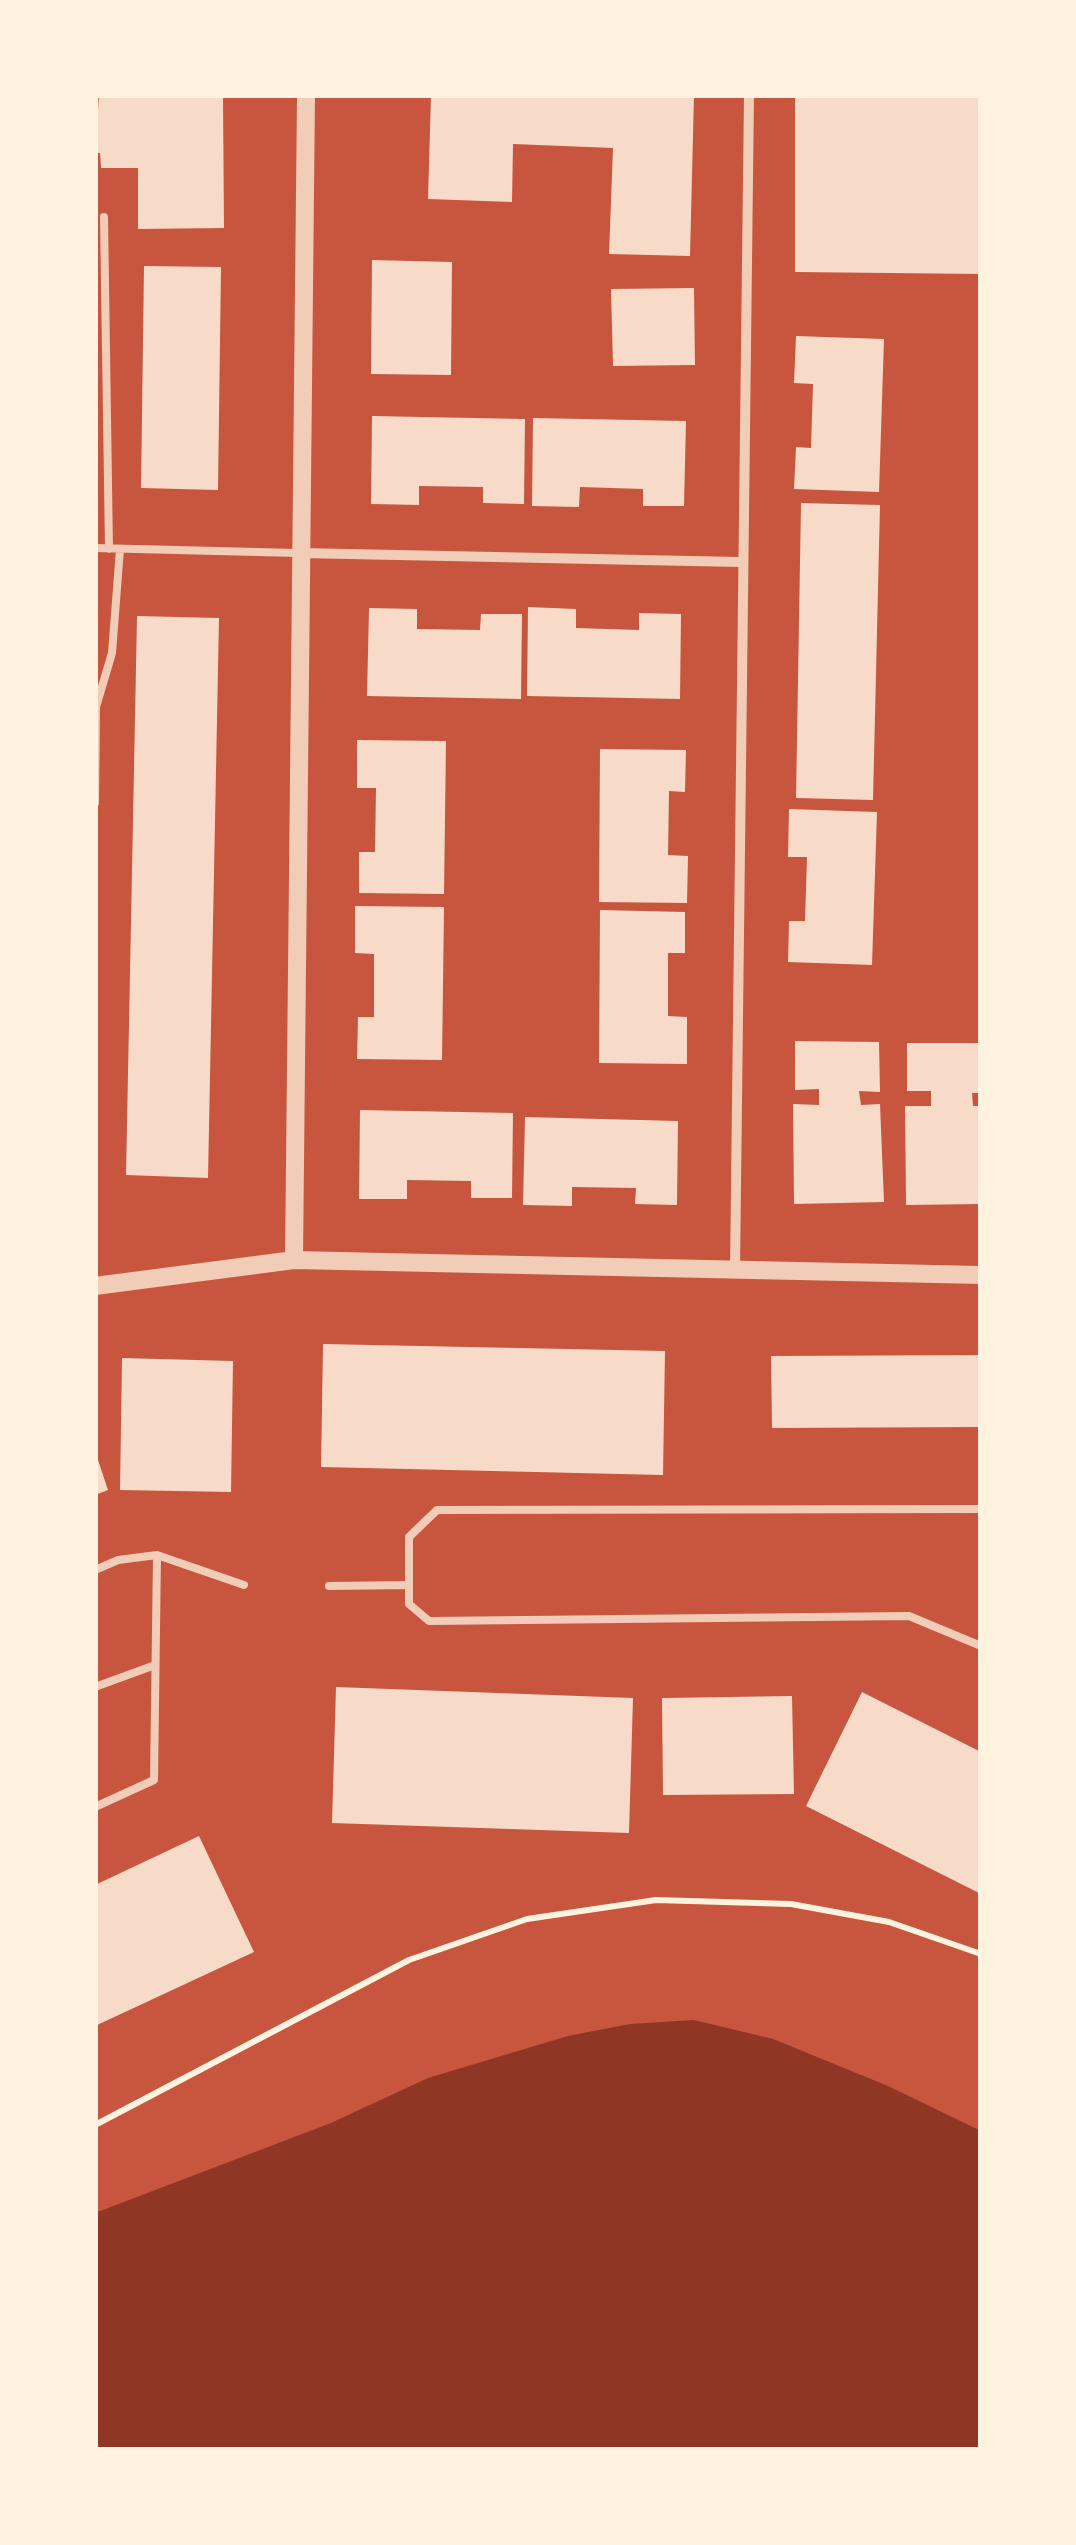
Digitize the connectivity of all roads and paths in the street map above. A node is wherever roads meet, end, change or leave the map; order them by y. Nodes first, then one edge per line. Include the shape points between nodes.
1 (306, 95) edge
2 (749, 95) edge
3 (104, 217) dead end
4 (95, 548) edge
5 (109, 549) junction
6 (120, 549) junction
7 (298, 553) junction
8 (740, 562) junction
9 (95, 803) edge
10 (294, 1260) junction
11 (735, 1269) junction
12 (981, 1276) edge
13 (95, 1286) edge
14 (981, 1509) edge
15 (157, 1555) junction
16 (95, 1570) edge
17 (244, 1584) dead end
18 (408, 1584) junction
19 (329, 1586) dead end
20 (981, 1646) edge
21 (155, 1665) junction
22 (95, 1688) edge
23 (95, 1807) edge
24 (981, 1954) edge
25 (95, 2124) edge

1 - 7 street
2 - 8 street
3 - 5 lane
4 - 5 lane
5 - 6 lane
6 - 7 lane
6 - 9 lane via 112,653 96,707
7 - 8 street
7 - 10 street
8 - 11 street
10 - 11 street
10 - 13 street
11 - 12 street
14 - 18 lane via 437,1510 410,1537
15 - 16 lane
15 - 17 lane
15 - 21 lane
18 - 19 lane
18 - 20 lane via 409,1604 429,1621 909,1616
21 - 22 lane
21 - 23 lane via 154,1780
24 - 25 path via 889,1922 742,1900 656,1900 527,1919 409,1960

